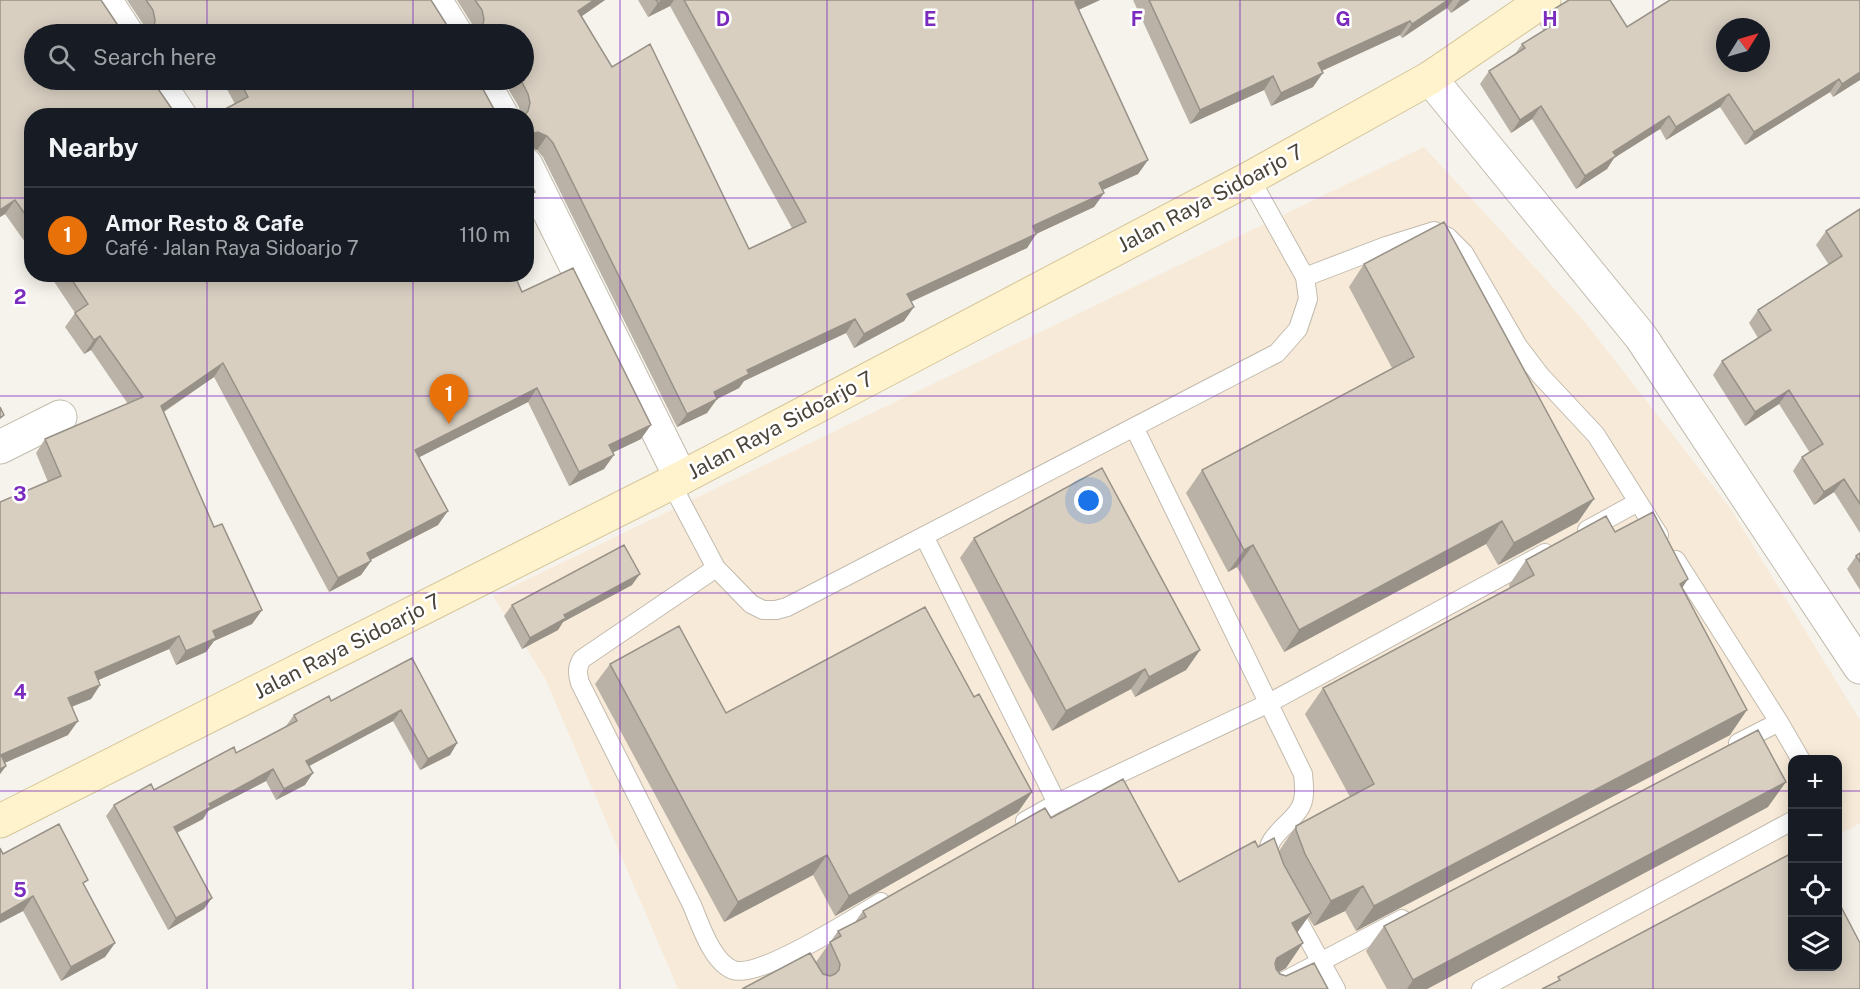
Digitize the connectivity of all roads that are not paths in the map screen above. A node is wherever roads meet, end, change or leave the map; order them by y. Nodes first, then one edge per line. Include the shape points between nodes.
1 (105, 0) edge
2 (435, 0) edge
3 (1544, 0) edge
4 (121, 24) edge
5 (450, 24) edge
6 (1430, 78) junction
7 (163, 90) edge
8 (488, 90) edge
9 (175, 108) edge
10 (498, 108) edge
11 (1250, 178) junction
12 (534, 182) edge
13 (1305, 276) junction
14 (60, 417) dead end
15 (1134, 427) junction
16 (0, 447) edge
17 (676, 480) junction
18 (1638, 502) junction
19 (924, 536) junction
20 (1577, 536) edge
21 (1556, 547) edge
22 (716, 568) junction
23 (1860, 667) edge
24 (1269, 703) junction
25 (1779, 722) junction
26 (1727, 749) edge
27 (1799, 755) edge
28 (1057, 803) junction
29 (0, 821) edge
30 (1788, 823) edge
31 (1006, 832) edge
32 (1273, 875) edge
33 (1282, 893) edge
34 (894, 895) edge
35 (1414, 913) edge
36 (792, 953) junction
37 (1320, 962) junction
38 (802, 971) edge
39 (1269, 989) edge
40 (1336, 989) edge
41 (1482, 989) edge

1 - 4 street
2 - 5 street
3 - 6 main road, Jalan Raya Sidoarjo 7
6 - 11 main road, Jalan Raya Sidoarjo 7
6 - 23 street via 1641,337
7 - 9 street
8 - 10 street
11 - 13 lane
11 - 17 main road, Jalan Raya Sidoarjo 7
12 - 17 street
13 - 15 lane via 1308,299 1298,329 1277,353
13 - 18 lane via 1434,231 1448,237 1464,253 1518,346 1596,435
14 - 16 street
15 - 19 lane
15 - 24 lane
17 - 22 lane
17 - 29 main road, Jalan Raya Sidoarjo 7
18 - 20 lane
18 - 25 lane
19 - 22 lane via 776,610 763,610 751,604
19 - 28 lane
21 - 24 lane
22 - 36 lane via 582,659 577,674 717,958 732,970 746,971
24 - 28 lane
24 - 32 lane via 1302,774 1304,791 1301,807 1267,851
25 - 26 lane
25 - 27 lane
28 - 31 lane
30 - 41 lane
33 - 37 lane
34 - 36 lane
35 - 37 lane
36 - 38 lane
37 - 39 lane
37 - 40 lane

